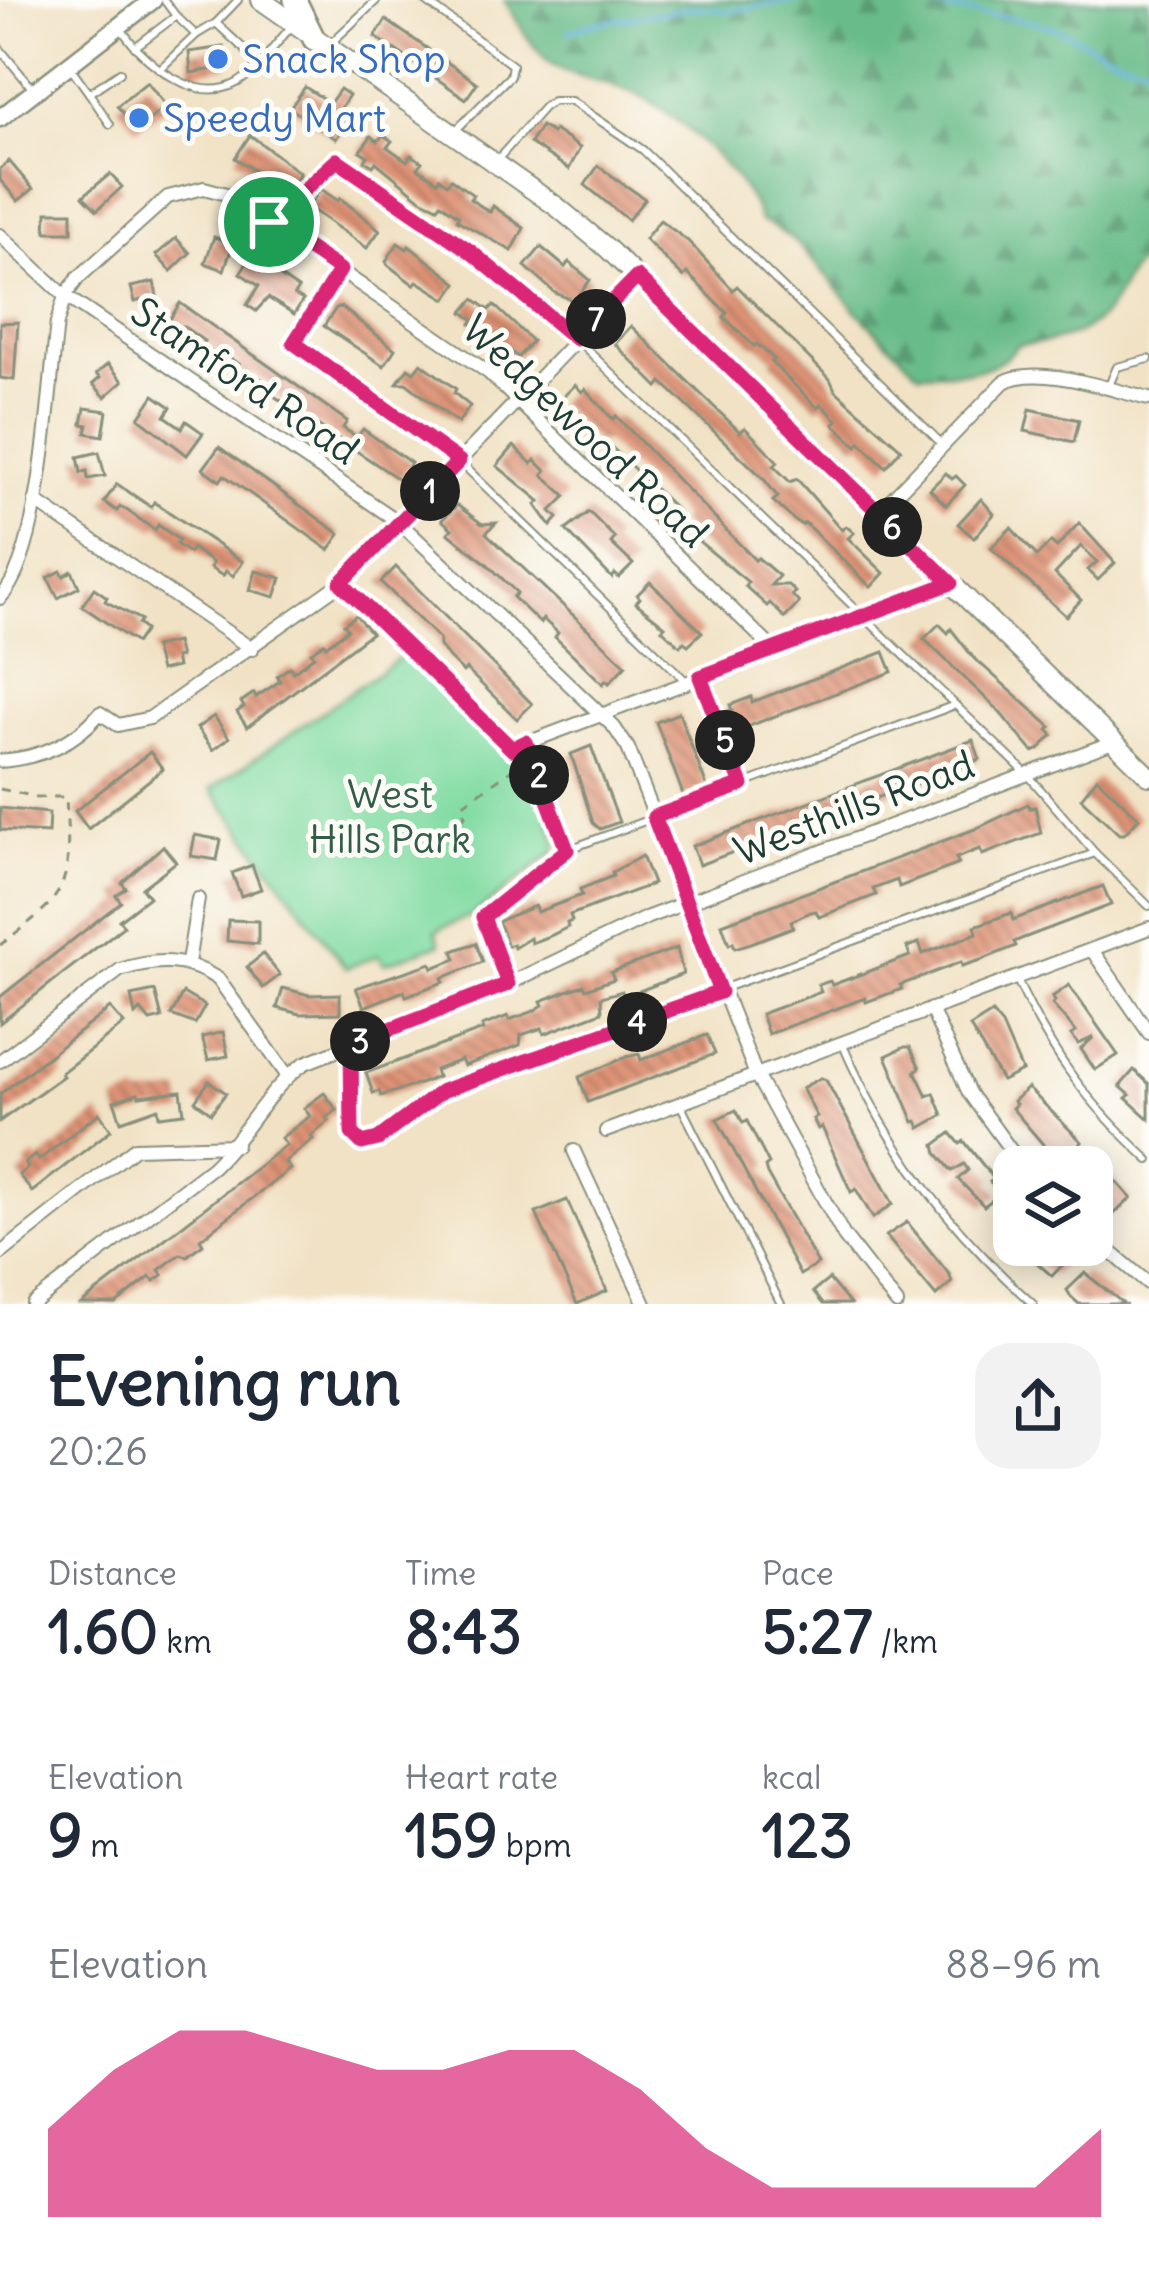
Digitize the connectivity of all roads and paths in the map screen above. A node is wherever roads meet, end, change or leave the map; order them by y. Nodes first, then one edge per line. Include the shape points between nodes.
1 (153, 0) edge
2 (164, 0) edge
3 (238, 0) edge
4 (261, 0) edge
5 (295, 0) edge
6 (376, 0) edge
7 (424, 0) edge
8 (176, 16) junction
9 (216, 23) junction
10 (293, 24) junction
11 (119, 26) junction
12 (196, 35) junction
13 (320, 43) junction
14 (135, 47) junction
15 (0, 49) edge
16 (259, 63) junction
17 (68, 65) junction
18 (160, 69) junction
19 (121, 72) dead end
20 (34, 92) junction
21 (89, 93) junction
22 (0, 118) edge
23 (110, 124) dead end
24 (452, 134) junction
25 (494, 163) junction
26 (269, 222) junction
27 (0, 235) edge
28 (340, 270) junction
29 (637, 277) junction
30 (65, 296) junction
31 (576, 339) junction
32 (1149, 358) edge
33 (1108, 389) junction
34 (1149, 399) edge
35 (517, 400) junction
36 (944, 446) junction
37 (459, 461) junction
38 (35, 502) junction
39 (878, 513) junction
40 (399, 522) junction
41 (341, 583) junction
42 (951, 583) junction
43 (0, 598) edge
44 (861, 617) junction
45 (252, 649) junction
46 (773, 650) junction
47 (694, 680) junction
48 (955, 705) junction
49 (601, 715) junction
50 (1113, 742) junction
51 (512, 749) joint
52 (529, 749) junction
53 (0, 761) edge
54 (1028, 775) junction
55 (1149, 776) edge
56 (742, 785) junction
57 (0, 789) edge
58 (654, 817) junction
59 (451, 833) dead end
60 (567, 850) junction
61 (1095, 853) junction
62 (198, 899) dead end
63 (687, 903) junction
64 (1149, 906) edge
65 (1149, 928) edge
66 (0, 945) edge
67 (1092, 950) junction
68 (188, 964) junction
69 (1016, 977) junction
70 (508, 984) junction
71 (720, 992) junction
72 (932, 1009) junction
73 (1149, 1033) edge
74 (842, 1042) junction
75 (351, 1044) junction
76 (0, 1061) edge
77 (756, 1075) junction
78 (287, 1076) junction
79 (680, 1103) junction
80 (606, 1131) dead end
81 (237, 1144) junction
82 (1008, 1146) edge
83 (574, 1151) dead end
84 (1149, 1160) edge
85 (0, 1254) edge
86 (1113, 1254) edge
87 (1149, 1283) edge
88 (33, 1304) edge
89 (645, 1304) edge
90 (781, 1304) edge
91 (897, 1304) edge
92 (1033, 1304) edge

1 - 11 street
2 - 8 lane
3 - 9 lane
4 - 10 main road
5 - 13 highway
6 - 13 lane
7 - 24 lane via 512,65
8 - 12 lane
8 - 14 lane
9 - 12 lane
9 - 16 lane
10 - 13 main road
10 - 16 lane
11 - 14 lane
11 - 17 street
12 - 18 lane
13 - 24 main road
14 - 18 lane
15 - 20 lane
16 - 18 lane via 220,89 185,85
17 - 20 street
17 - 21 lane
19 - 21 lane
20 - 22 street
21 - 23 lane
24 - 25 main road
25 - 29 main road
25 - 36 lane via 544,107 571,100 643,150
26 - 28 street, Wedgewood Road
26 - 30 street, Wedgewood Road via 216,189 191,188 157,206
26 - 31 lane via 337,160 470,251
27 - 30 street, Stamford Road
28 - 35 street, Wedgewood Road via 470,357
28 - 37 lane via 294,343
29 - 31 street
29 - 39 main road
30 - 38 street
30 - 40 street, Stamford Road
31 - 35 street
31 - 44 lane
32 - 33 lane via 1117,368
33 - 34 street
33 - 36 street via 1028,374 1004,382
35 - 37 street
35 - 46 street, Wedgewood Road
36 - 39 street
37 - 40 street
37 - 47 lane
38 - 43 street via 17,575
38 - 45 street
39 - 42 main road
40 - 41 street
40 - 49 street, Stamford Road
41 - 45 street
41 - 51 lane
42 - 44 street
42 - 50 main road
44 - 46 street
44 - 48 lane
45 - 53 street via 140,723 118,724 100,713 41,754
46 - 47 street
47 - 49 street
47 - 56 lane
48 - 54 lane
48 - 56 lane
49 - 52 street
49 - 58 street, Stamford Road via 628,748
50 - 54 street, Westhills Road
50 - 55 main road
51 - 52 street
52 - 59 path via 462,806 465,816
52 - 60 lane
54 - 61 lane
54 - 63 street, Westhills Road
56 - 58 lane
57 - 66 path via 66,797 68,846 55,901
58 - 60 lane
58 - 63 street, Stamford Road
60 - 70 lane via 483,917
61 - 64 lane
61 - 71 lane
62 - 68 street
63 - 70 street, Westhills Road
63 - 71 street, Stamford Road
65 - 67 street
67 - 69 street
67 - 73 street
68 - 76 street via 120,970
68 - 78 street via 232,994
69 - 72 street
69 - 84 lane via 1077,1087
70 - 75 street, Westhills Road
71 - 75 lane via 442,1091 369,1142 352,1133
71 - 77 street, Stamford Road
72 - 74 street
72 - 82 street via 969,1093
74 - 77 street
74 - 92 lane via 898,1154
75 - 78 street, Westhills Road
77 - 79 street
77 - 91 street, Stamford Road via 832,1217
78 - 81 street
79 - 80 street
79 - 90 lane
81 - 85 street via 135,1148
81 - 88 street
83 - 89 street
86 - 87 street

